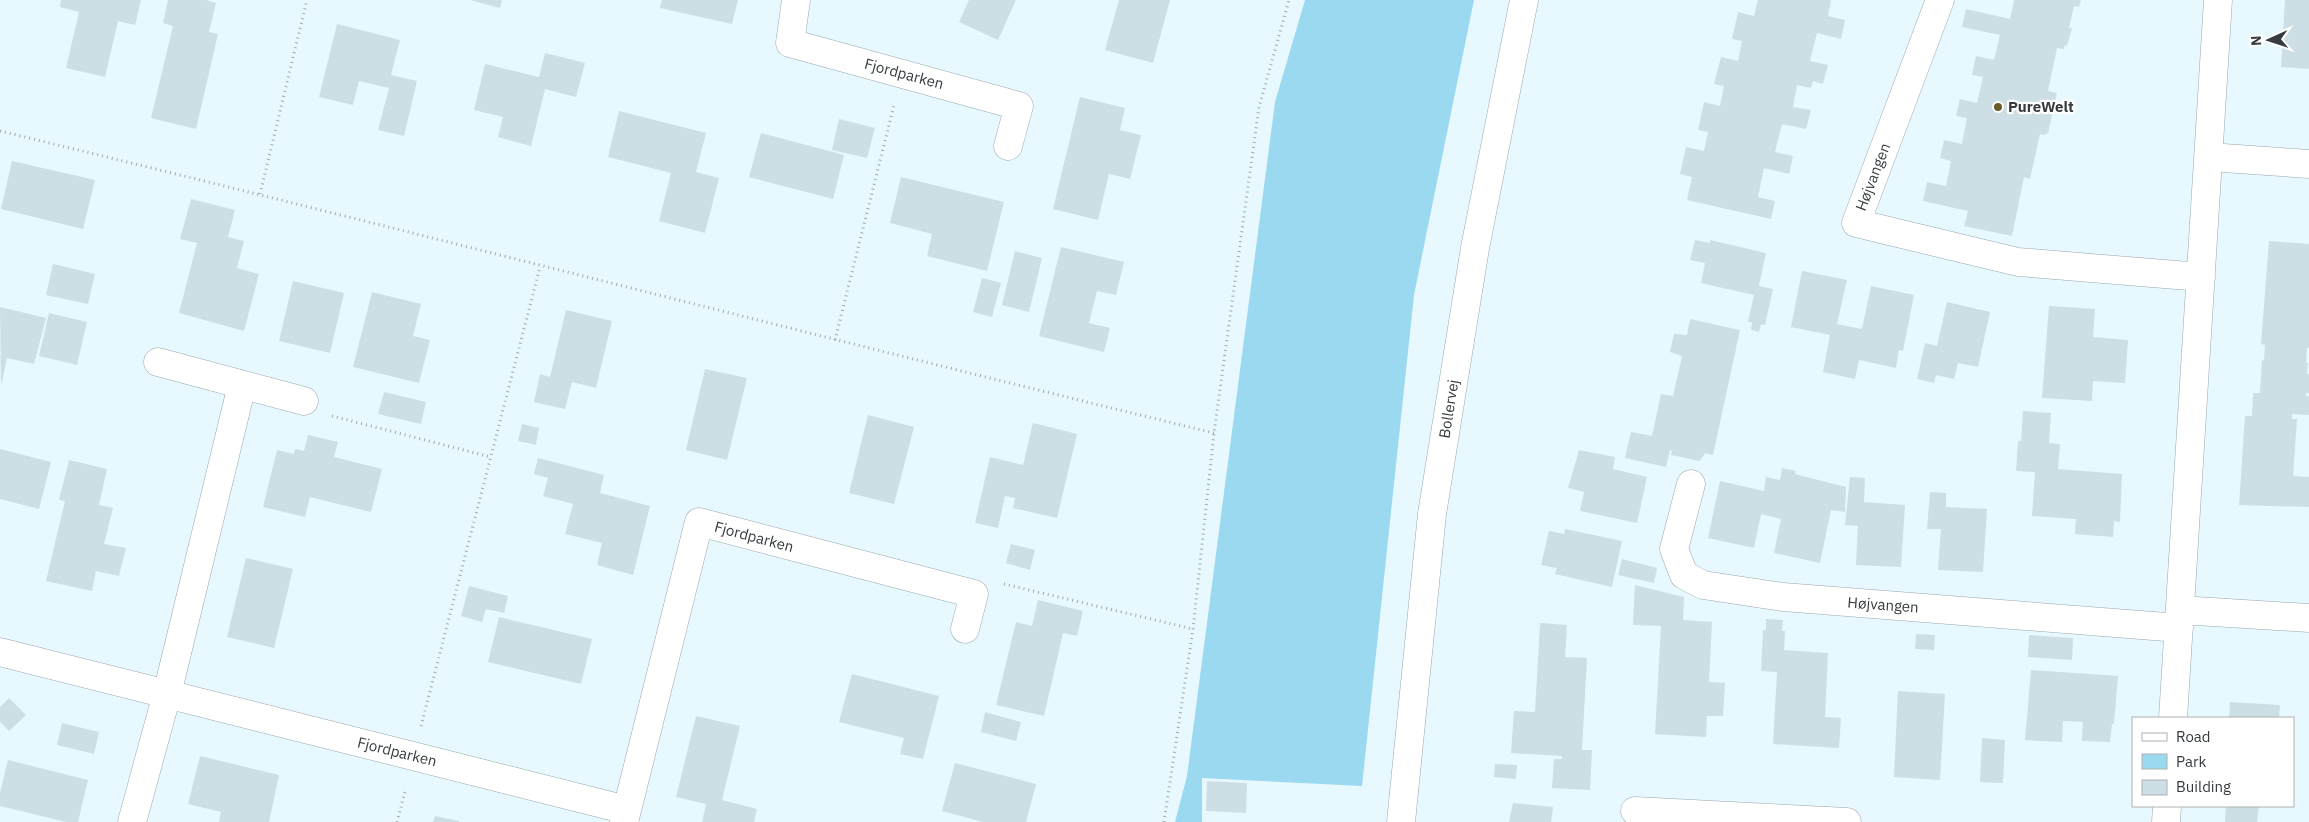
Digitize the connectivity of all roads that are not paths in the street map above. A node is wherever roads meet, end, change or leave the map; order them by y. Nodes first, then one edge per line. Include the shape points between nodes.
1 (796, 0) edge
2 (1524, 0) edge
3 (1940, 0) edge
4 (2218, 0) edge
5 (1008, 146) dead end
6 (2209, 157) junction
7 (2309, 164) edge
8 (2201, 277) junction
9 (158, 362) dead end
10 (242, 385) junction
11 (304, 401) road end
12 (1691, 484) dead end
13 (2309, 618) edge
14 (2179, 619) junction
15 (965, 629) dead end
16 (0, 652) edge
17 (167, 694) junction
18 (2173, 717) edge
19 (2167, 807) edge
20 (1635, 811) dead end
21 (626, 816) edge
22 (132, 822) edge
23 (1401, 822) edge
24 (1847, 822) edge
25 (2166, 822) edge

1 - 5 street, Fjordparken via 790,42 1019,106
2 - 23 street, Bollervej via 1475,248 1432,514
3 - 8 street, Højvangen via 1856,223 2018,262
4 - 6 street
6 - 7 street
6 - 8 street
8 - 14 street
9 - 10 street
10 - 11 street
10 - 17 street
12 - 14 street, Højvangen via 1674,549 1684,575 1703,585 1783,597
13 - 14 street, Højvangen
14 - 18 street
15 - 21 street, Fjordparken via 974,594 699,522
16 - 17 street, Fjordparken
17 - 21 street, Fjordparken via 414,756
17 - 22 street
19 - 25 street
20 - 24 street

